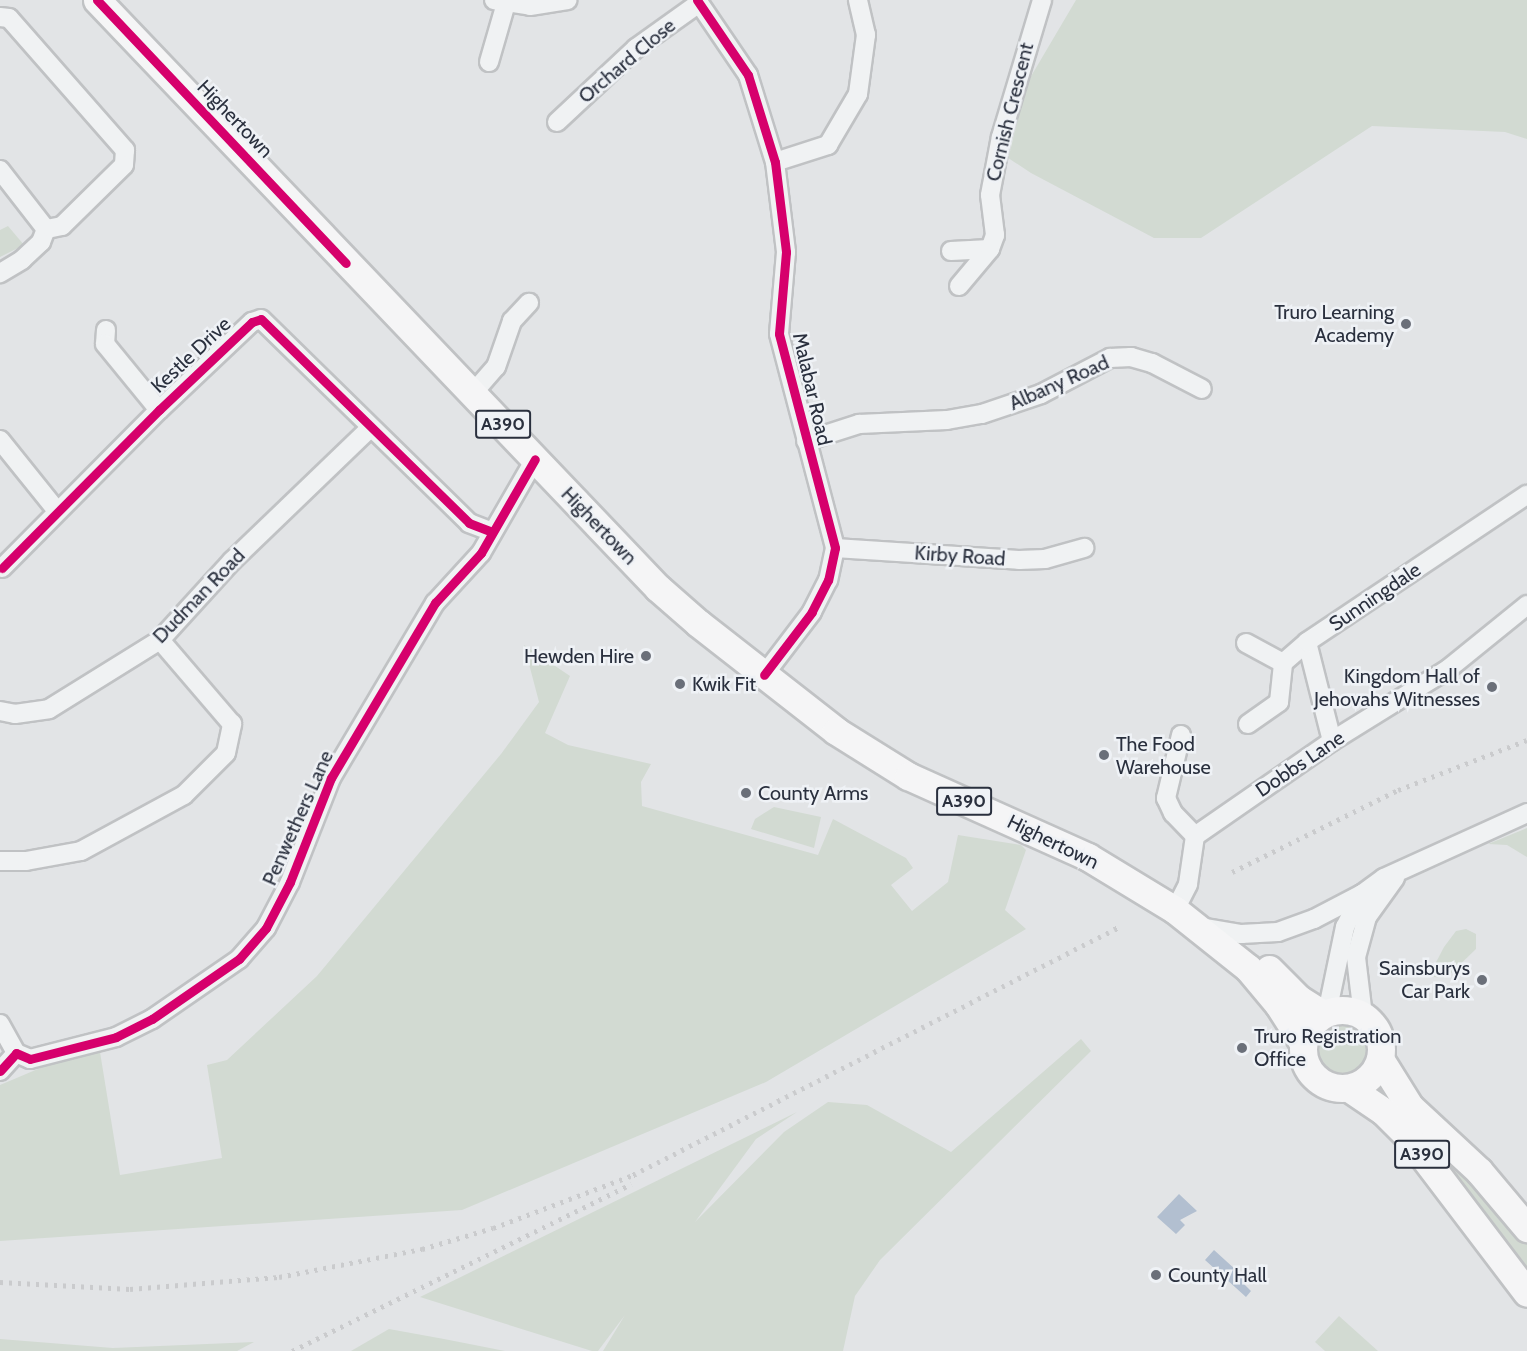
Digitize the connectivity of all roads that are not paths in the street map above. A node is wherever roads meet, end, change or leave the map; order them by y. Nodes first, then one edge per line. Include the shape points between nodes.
1 (97, 0) edge
2 (568, 0) edge
3 (858, 0) edge
4 (1042, 0) edge
5 (500, 1) edge
6 (698, 1) edge
7 (0, 17) edge
8 (489, 62) dead end
9 (556, 122) dead end
10 (775, 162) junction
11 (0, 170) edge
12 (46, 229) junction
13 (990, 249) junction
14 (951, 251) dead end
15 (0, 273) edge
16 (959, 286) dead end
17 (529, 303) dead end
18 (106, 330) dead end
19 (1202, 389) dead end
20 (473, 393) junction
21 (159, 410) junction
22 (370, 428) junction
23 (0, 440) edge
24 (806, 441) junction
25 (535, 459) junction
26 (1527, 495) edge
27 (57, 512) junction
28 (492, 532) junction
29 (834, 548) junction
30 (1084, 548) dead end
31 (2, 568) dead end
32 (1527, 605) edge
33 (160, 640) junction
34 (1307, 642) junction
35 (1246, 643) dead end
36 (1283, 663) junction
37 (764, 675) junction
38 (0, 711) edge
39 (1248, 724) dead end
40 (1181, 735) dead end
41 (1332, 741) junction
42 (1527, 813) edge
43 (1196, 836) junction
44 (0, 861) edge
45 (1404, 868) junction
46 (1362, 894) junction
47 (1175, 910) junction
48 (1199, 927) junction
49 (1325, 1014) junction
50 (1363, 1016) junction
51 (0, 1024) edge
52 (1303, 1043) junction
53 (16, 1053) junction
54 (1380, 1059) junction
55 (0, 1071) edge
56 (1349, 1088) junction
57 (1527, 1228) edge
58 (1527, 1293) edge

1 - 20 highway, Highertown / A390
2 - 5 street via 552,5
3 - 10 street via 866,35 858,94 828,145
4 - 13 street, Cornish Crescent via 1001,137 990,195 995,235
5 - 8 street
6 - 9 street, Orchard Close via 629,54
6 - 10 street, Malabar Road via 748,75
7 - 12 street via 9,18 125,150 124,165 62,226
10 - 24 street, Malabar Road via 786,252 779,333
11 - 12 street
12 - 15 street via 41,242
13 - 14 street
13 - 16 street
17 - 20 street via 512,321 495,367
18 - 21 street via 105,344
19 - 24 street, Albany Road via 1152,363 1131,357 1110,358 1041,394 982,414 947,420 859,424
20 - 25 highway, Highertown / A390
21 - 22 street, Kestle Drive via 252,322 261,319
21 - 27 street, Kestle Drive
22 - 28 street, Kestle Drive via 469,523
22 - 33 street, Dudman Road via 232,561
23 - 27 street
24 - 29 street, Malabar Road
25 - 28 street, Penwethers Lane
25 - 37 highway, Highertown / A390 via 658,588
26 - 34 street, Sunningdale
27 - 31 street, Kestle Drive
28 - 53 street, Penwethers Lane via 481,553 435,603 331,778 290,882 266,928 239,959 152,1019 116,1036 30,1059
29 - 30 street, Kirby Road via 1019,560 1045,559
29 - 37 street, Malabar Road via 828,580 812,612
32 - 41 street, Dobbs Lane via 1448,669
33 - 38 street, Dudman Road via 49,709 15,714
33 - 44 street via 232,724 226,753 184,795 81,851 26,861
34 - 36 street, Sunningdale
34 - 41 street
35 - 36 street
36 - 39 street via 1279,702
37 - 47 highway, Highertown / A390 via 836,731 908,776 1089,857
40 - 43 street via 1166,798 1173,813
41 - 43 street, Dobbs Lane
42 - 45 street
43 - 47 street via 1188,884
45 - 46 street
45 - 50 street via 1372,908 1362,933 1356,969
46 - 48 street via 1278,932 1251,934
46 - 49 street via 1345,927
47 - 48 highway, Highertown / A390
48 - 49 highway, Highertown / A390 via 1256,957 1299,999
48 - 52 highway, Highertown / A390 via 1265,987
49 - 50 highway via 1346,1010
49 - 52 highway via 1314,1022
50 - 54 highway via 1380,1038
51 - 53 street
52 - 56 highway via 1305,1061 1318,1078 1332,1086
53 - 55 street
54 - 56 highway via 1367,1080
54 - 57 highway, A390 via 1410,1107 1479,1171
56 - 58 highway, A390 via 1383,1112 1407,1136

